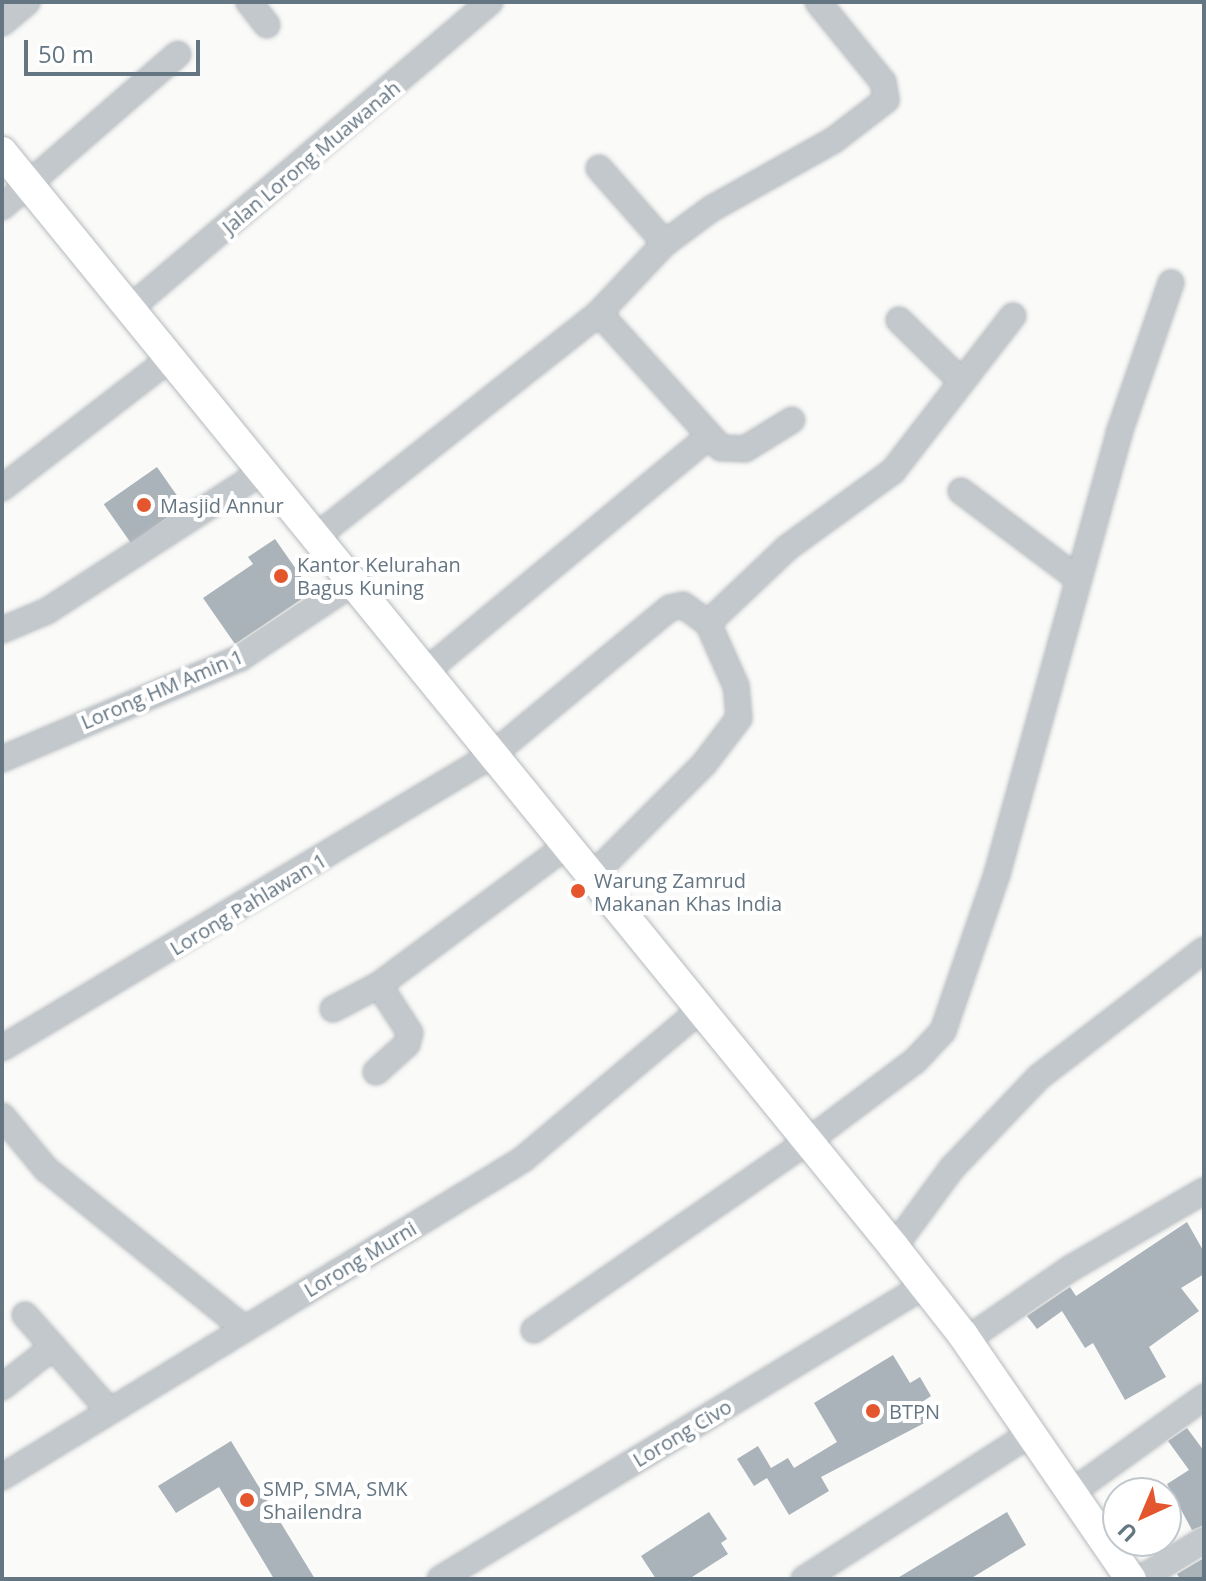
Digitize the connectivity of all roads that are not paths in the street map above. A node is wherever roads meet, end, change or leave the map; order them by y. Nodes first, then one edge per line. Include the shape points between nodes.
1 (27, 2) edge
2 (249, 2) edge
3 (490, 2) edge
4 (818, 2) edge
5 (2, 23) edge
6 (267, 25) dead end
7 (178, 54) dead end
8 (2, 152) edge
9 (599, 168) dead end
10 (28, 185) junction
11 (2, 207) edge
12 (665, 243) junction
13 (1171, 283) dead end
14 (129, 309) junction
15 (599, 313) junction
16 (1013, 316) dead end
17 (899, 320) dead end
18 (168, 360) junction
19 (962, 382) junction
20 (792, 420) dead end
21 (707, 438) junction
22 (263, 471) junction
23 (2, 488) edge
24 (961, 491) dead end
25 (317, 536) junction
26 (1077, 578) junction
27 (356, 581) junction
28 (708, 623) junction
29 (2, 630) edge
30 (425, 672) junction
31 (492, 755) junction
32 (2, 759) edge
33 (566, 846) junction
34 (591, 877) junction
35 (1204, 950) edge
36 (379, 985) junction
37 (333, 1009) dead end
38 (698, 1012) junction
39 (2, 1048) edge
40 (376, 1072) dead end
41 (2, 1116) edge
42 (808, 1141) junction
43 (1204, 1191) edge
44 (894, 1247) junction
45 (924, 1286) junction
46 (25, 1315) dead end
47 (245, 1329) junction
48 (534, 1330) dead end
49 (966, 1340) junction
50 (53, 1347) junction
51 (2, 1387) edge
52 (1204, 1397) edge
53 (108, 1409) junction
54 (1031, 1433) junction
55 (2, 1477) edge
56 (1072, 1492) junction
57 (1204, 1540) edge
58 (440, 1579) edge
59 (804, 1579) edge
60 (1131, 1579) edge
61 (1140, 1579) edge

1 - 5 street
2 - 6 street
3 - 14 street, Jalan Lorong Muawanah
4 - 12 street via 888,89 886,100 834,140 762,176
7 - 10 street
8 - 10 main road
9 - 12 street
10 - 11 street
10 - 14 main road
12 - 15 street
13 - 26 street
14 - 18 main road
15 - 21 street
15 - 25 street
16 - 19 street
17 - 19 street
18 - 22 main road
18 - 23 street
19 - 28 street via 893,471 787,548
20 - 21 street via 739,451
21 - 30 street
22 - 25 main road
22 - 29 street via 47,611
24 - 26 street
25 - 27 main road
26 - 42 street via 952,1015 926,1051
27 - 30 main road
27 - 32 street, Lorong HM Amin 1 via 240,658
28 - 31 street, Lorong Pahlawan 1 via 683,605 670,608
28 - 34 street via 736,686 739,718 704,764
30 - 31 main road
31 - 33 main road
31 - 39 street, Lorong Pahlawan 1
33 - 34 main road
33 - 36 street
34 - 38 main road
35 - 44 street via 1039,1077 952,1168
36 - 37 street
36 - 40 street via 410,1033 407,1044
38 - 42 main road
38 - 47 street, Lorong Murni via 522,1160
41 - 47 street via 46,1169
42 - 44 main road
42 - 48 street
43 - 49 street via 1071,1268
44 - 45 main road
45 - 49 main road
45 - 58 street, Lorong Civo
46 - 50 street
47 - 53 street, Lorong Murni
49 - 54 main road
50 - 51 street
50 - 53 street
52 - 56 street
53 - 55 street, Lorong Murni
54 - 56 main road
54 - 59 street
56 - 60 main road
57 - 61 street

